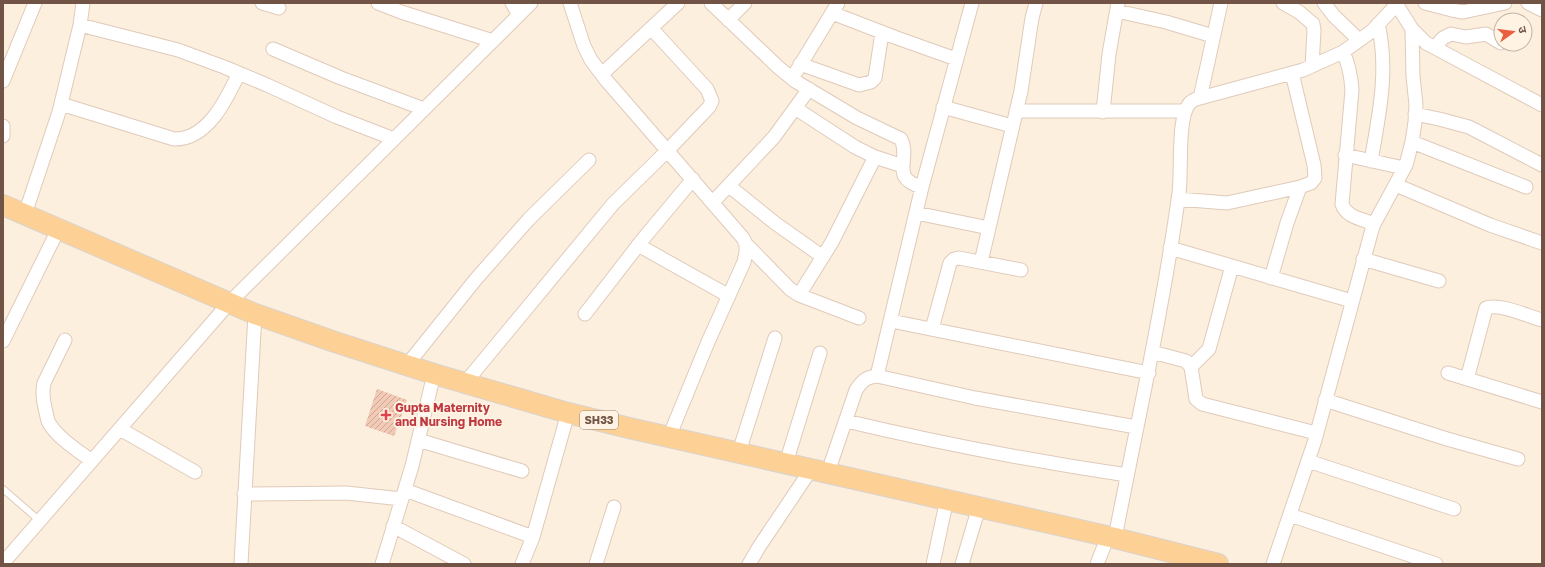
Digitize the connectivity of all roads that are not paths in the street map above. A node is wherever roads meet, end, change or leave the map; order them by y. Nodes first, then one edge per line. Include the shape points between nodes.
1 (35, 3) edge
2 (82, 3) edge
3 (262, 3) edge
4 (378, 3) edge
5 (512, 3) edge
6 (531, 3) edge
7 (570, 3) edge
8 (678, 3) edge
9 (710, 3) edge
10 (745, 3) edge
11 (1036, 3) edge
12 (1221, 3) edge
13 (1283, 3) edge
14 (1324, 3) edge
15 (1425, 3) edge
16 (1505, 3) edge
17 (1528, 3) edge
18 (968, 4) edge
19 (1398, 4) edge
20 (1484, 5) edge
21 (1117, 7) edge
22 (279, 8) dead end
23 (835, 8) edge
24 (1542, 10) edge
25 (519, 15) junction
26 (728, 20) junction
27 (1378, 24) junction
28 (80, 25) junction
29 (651, 28) junction
30 (1412, 29) junction
31 (882, 32) junction
32 (1213, 36) junction
33 (1493, 38) edge
34 (1359, 40) junction
35 (493, 41) junction
36 (1435, 47) junction
37 (273, 49) dead end
38 (1343, 52) junction
39 (956, 59) junction
40 (800, 64) junction
41 (1312, 66) junction
42 (1292, 73) junction
43 (239, 74) junction
44 (602, 74) junction
45 (792, 78) junction
46 (3, 81) edge
47 (809, 89) junction
48 (1200, 98) junction
49 (61, 104) junction
50 (1542, 105) edge
51 (943, 107) junction
52 (795, 108) junction
53 (424, 109) junction
54 (1016, 111) junction
55 (1185, 111) junction
56 (1103, 112) junction
57 (1415, 114) junction
58 (3, 126) edge
59 (1012, 126) junction
60 (3, 136) edge
61 (394, 139) junction
62 (1412, 142) junction
63 (667, 151) junction
64 (1345, 155) junction
65 (876, 158) junction
66 (589, 160) dead end
67 (1371, 161) junction
68 (1542, 165) edge
69 (903, 166) junction
70 (1404, 168) junction
71 (693, 179) junction
72 (1396, 185) junction
73 (729, 186) junction
74 (922, 187) junction
75 (1300, 187) junction
76 (1526, 187) dead end
77 (1178, 199) junction
78 (713, 202) junction
79 (3, 205) edge
80 (916, 213) junction
81 (25, 214) junction
82 (1374, 224) junction
83 (60, 228) junction
84 (989, 228) junction
85 (1542, 243) edge
86 (746, 244) junction
87 (638, 245) junction
88 (1170, 248) junction
89 (823, 257) junction
90 (1364, 259) junction
91 (981, 262) junction
92 (1232, 266) junction
93 (1021, 270) dead end
94 (1271, 278) junction
95 (1439, 282) dead end
96 (799, 295) junction
97 (729, 296) junction
98 (1352, 301) junction
99 (230, 302) junction
100 (255, 314) junction
101 (585, 314) dead end
102 (859, 318) dead end
103 (1542, 320) edge
104 (891, 321) junction
105 (932, 329) junction
106 (775, 338) dead end
107 (65, 340) dead end
108 (3, 341) edge
109 (1152, 352) junction
110 (820, 353) dead end
111 (407, 365) junction
112 (1190, 367) junction
113 (1149, 373) junction
114 (1448, 373) dead end
115 (434, 374) junction
116 (877, 376) junction
117 (1467, 379) junction
118 (465, 383) junction
119 (1325, 400) junction
120 (1542, 402) edge
121 (568, 413) junction
122 (846, 421) junction
123 (1136, 427) junction
124 (120, 429) junction
125 (1316, 433) junction
126 (669, 437) junction
127 (418, 440) junction
128 (739, 452) junction
129 (1518, 459) dead end
130 (92, 461) junction
131 (1308, 461) junction
132 (786, 463) junction
133 (820, 470) junction
134 (195, 472) dead end
135 (522, 472) dead end
136 (1127, 475) junction
137 (3, 489) edge
138 (244, 494) junction
139 (403, 494) junction
140 (947, 499) junction
141 (979, 507) junction
142 (614, 508) dead end
143 (1454, 509) dead end
144 (1290, 515) junction
145 (40, 521) junction
146 (393, 526) junction
147 (533, 537) junction
148 (1111, 537) junction
149 (3, 563) edge
150 (241, 564) edge
151 (382, 564) edge
152 (464, 564) edge
153 (522, 564) edge
154 (596, 564) edge
155 (749, 564) edge
156 (932, 564) edge
157 (962, 564) edge
158 (1097, 564) edge
159 (1218, 564) edge
160 (1273, 564) edge
161 (1436, 564) edge

1 - 46 street
2 - 28 street
3 - 22 street
4 - 35 street
5 - 25 street
6 - 25 street
7 - 44 street via 584,46
8 - 29 street
9 - 26 street
10 - 26 street
11 - 54 street
12 - 32 street
13 - 41 street via 1313,24
14 - 34 street
15 - 20 street via 1463,12
16 - 20 street
17 - 24 street
18 - 39 street
19 - 27 street
19 - 30 street
21 - 32 street
21 - 56 street
23 - 31 street
23 - 40 street
25 - 35 street
26 - 45 street
27 - 34 street
27 - 67 street via 1382,49 1382,96
28 - 43 street via 178,50
28 - 49 street
29 - 44 street
29 - 63 street via 707,89 712,101
30 - 36 street via 1426,43
30 - 57 street
31 - 39 street
31 - 40 street via 875,78 871,82 859,85
32 - 48 street
33 - 36 street via 1486,34 1466,37 1451,34
34 - 38 street
35 - 53 street
36 - 50 street
37 - 53 street
38 - 41 street
38 - 64 street via 1350,68 1352,90
39 - 51 street
40 - 45 street
41 - 42 street
42 - 48 street
42 - 75 street via 1315,172 1315,178
43 - 49 street via 216,115 199,130 180,139
43 - 61 street via 337,118
44 - 63 street
45 - 47 street
47 - 52 street
47 - 69 street via 857,118 901,139 904,144
48 - 55 street via 1190,102
49 - 81 street
51 - 59 street
51 - 74 street
52 - 65 street
52 - 73 street via 774,137
53 - 61 street
54 - 56 street
54 - 59 street
55 - 56 street
55 - 77 street
57 - 62 street
57 - 68 street via 1469,127
58 - 60 street
59 - 84 street
61 - 99 street
62 - 70 street
62 - 76 street
63 - 71 street
63 - 118 street via 613,204
64 - 67 street
64 - 82 street via 1342,204 1344,210
65 - 69 street
65 - 89 street
66 - 111 street via 529,219 481,273
67 - 70 street
69 - 74 street via 907,181
70 - 72 street
71 - 78 street
71 - 87 street
72 - 82 street
72 - 85 street via 1490,225
73 - 78 street
73 - 89 street
74 - 80 street
75 - 77 street via 1227,203
75 - 94 street
77 - 88 street
78 - 86 street
79 - 81 main road, SH33
80 - 84 street
80 - 104 street
81 - 83 main road, SH33
82 - 90 street
83 - 99 main road, SH33
83 - 108 street
84 - 91 street
86 - 96 street
86 - 97 street via 744,262
87 - 97 street
87 - 101 street
88 - 92 street
88 - 109 street
89 - 96 street
90 - 95 street
90 - 98 street
91 - 93 street
91 - 105 street via 954,258 950,262
92 - 94 street
92 - 112 street via 1208,349
94 - 98 street
96 - 102 street
97 - 126 street
98 - 119 street
99 - 100 main road, SH33
99 - 124 street
100 - 111 main road, SH33
100 - 138 street
103 - 117 street via 1492,306 1486,308
104 - 105 street
104 - 116 street
105 - 113 street
106 - 128 street
107 - 130 street via 44,384 48,420 52,428
109 - 112 street via 1181,359
109 - 113 street
110 - 132 street
111 - 115 main road, SH33
112 - 125 street via 1196,400 1202,404
113 - 123 street
114 - 117 street
115 - 118 main road, SH33
115 - 127 street
116 - 122 street via 868,377 856,390
116 - 123 street via 975,398
117 - 120 street
118 - 121 main road, SH33
119 - 125 street
119 - 129 street
121 - 126 main road, SH33
121 - 147 street
122 - 133 street
122 - 136 street via 1023,459
123 - 136 street
124 - 130 street
124 - 134 street
125 - 131 street
126 - 128 main road, SH33
127 - 135 street
127 - 139 street
128 - 132 main road, SH33
130 - 145 street
131 - 143 street
131 - 144 street
132 - 133 main road, SH33
133 - 140 main road, SH33
133 - 155 street via 759,547
136 - 148 street
137 - 145 lane
138 - 139 street
138 - 150 street
139 - 146 street
139 - 147 street
140 - 141 main road, SH33
140 - 156 street
141 - 148 main road, SH33
141 - 157 street
142 - 154 street
144 - 160 street
144 - 161 street
145 - 149 street
146 - 151 street
146 - 152 street
147 - 153 street
148 - 158 street
148 - 159 main road, SH33

